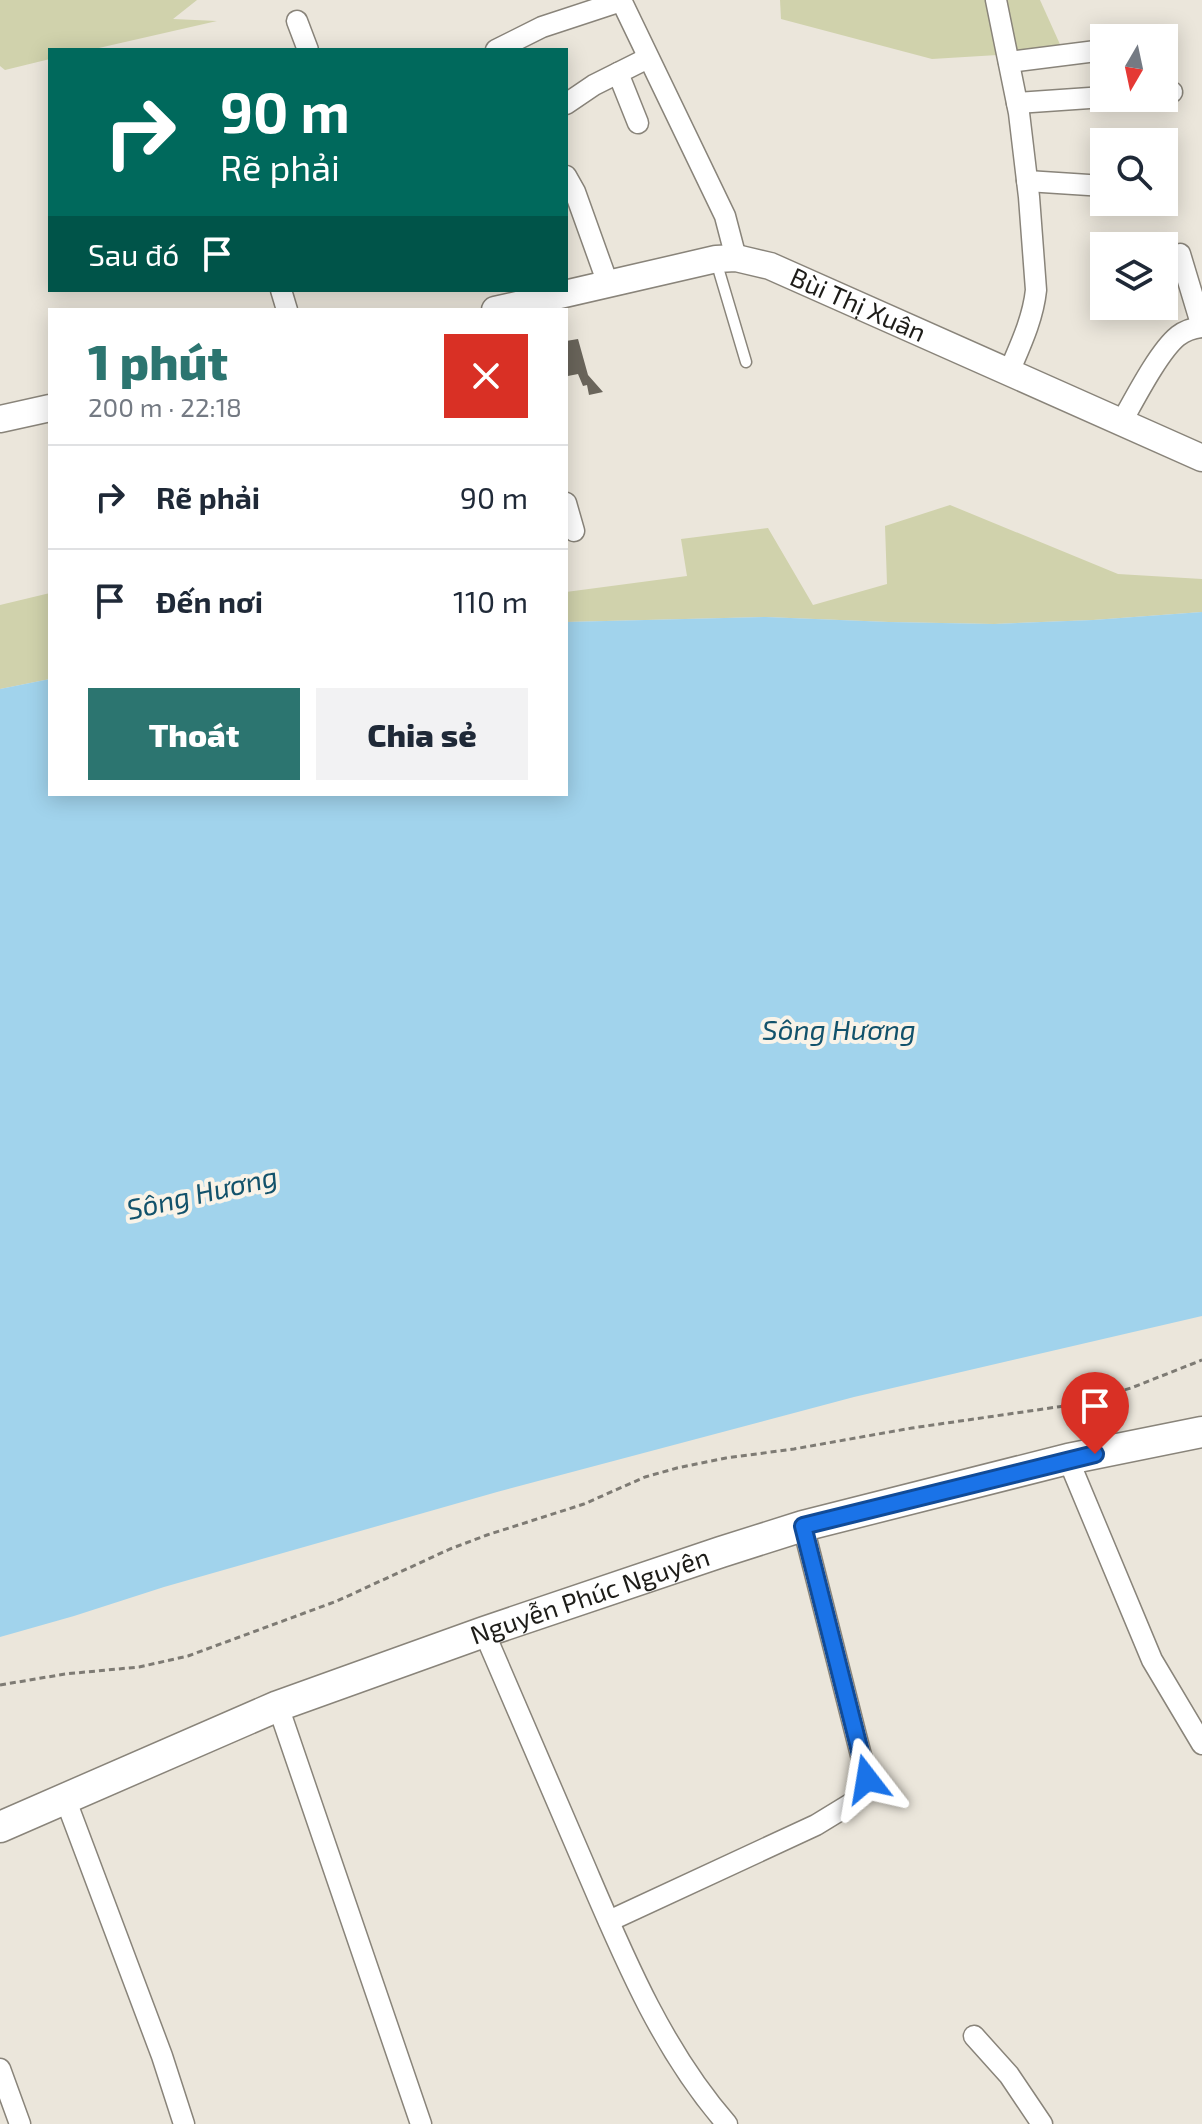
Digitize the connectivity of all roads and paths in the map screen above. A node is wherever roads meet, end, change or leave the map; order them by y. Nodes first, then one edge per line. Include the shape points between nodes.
1 (621, 0) edge
2 (996, 0) edge
3 (297, 21) dead end
4 (307, 48) edge
5 (500, 48) edge
6 (1090, 52) edge
7 (648, 58) junction
8 (1009, 62) junction
9 (618, 73) junction
10 (1090, 98) edge
11 (568, 103) edge
12 (1017, 103) junction
13 (638, 123) dead end
14 (568, 180) edge
15 (1027, 181) junction
16 (1090, 185) edge
17 (1180, 254) dead end
18 (726, 259) junction
19 (608, 284) junction
20 (504, 308) edge
21 (1202, 327) edge
22 (746, 362) dead end
23 (1009, 372) junction
24 (48, 408) edge
25 (0, 419) edge
26 (1121, 423) junction
27 (1202, 458) edge
28 (568, 510) edge
29 (574, 531) dead end
30 (1202, 1360) edge
31 (1202, 1432) edge
32 (1068, 1459) junction
33 (803, 1526) junction
34 (484, 1632) junction
35 (0, 1685) edge
36 (278, 1706) junction
37 (1202, 1744) edge
38 (65, 1798) junction
39 (0, 1827) edge
40 (609, 1921) junction
41 (974, 2036) dead end
42 (0, 2069) edge
43 (20, 2124) edge
44 (184, 2124) edge
45 (421, 2124) edge
46 (727, 2124) edge
47 (1042, 2124) edge

1 - 5 street via 542,27
1 - 7 street
2 - 8 street
3 - 4 street
6 - 8 street
7 - 9 street
7 - 18 street via 725,216
8 - 12 street
9 - 11 street
9 - 13 street
10 - 12 street
12 - 15 street
14 - 19 street
15 - 16 street
15 - 23 street via 1036,290
17 - 21 street
18 - 19 street, Bùi Thị Xuân
18 - 22 lane
18 - 23 street, Bùi Thị Xuân via 770,266
19 - 20 street, Bùi Thị Xuân
21 - 26 street via 1177,337 1165,350
23 - 26 street, Bùi Thị Xuân
24 - 25 street
26 - 27 street, Bùi Thị Xuân
28 - 29 street
30 - 35 path via 1078,1404 677,1468 450,1549 337,1601 188,1656
31 - 32 main road, Nguyễn Phúc Nguyên
32 - 33 main road, Nguyễn Phúc Nguyên
32 - 37 street via 1152,1660
33 - 34 main road, Nguyễn Phúc Nguyên
33 - 40 street via 866,1789 816,1825
34 - 36 main road, Nguyễn Phúc Nguyên
34 - 40 street
36 - 38 main road, Nguyễn Phúc Nguyên
36 - 45 street
38 - 39 main road, Nguyễn Phúc Nguyên
38 - 44 street
40 - 46 street via 668,2040
41 - 47 street
42 - 43 street

